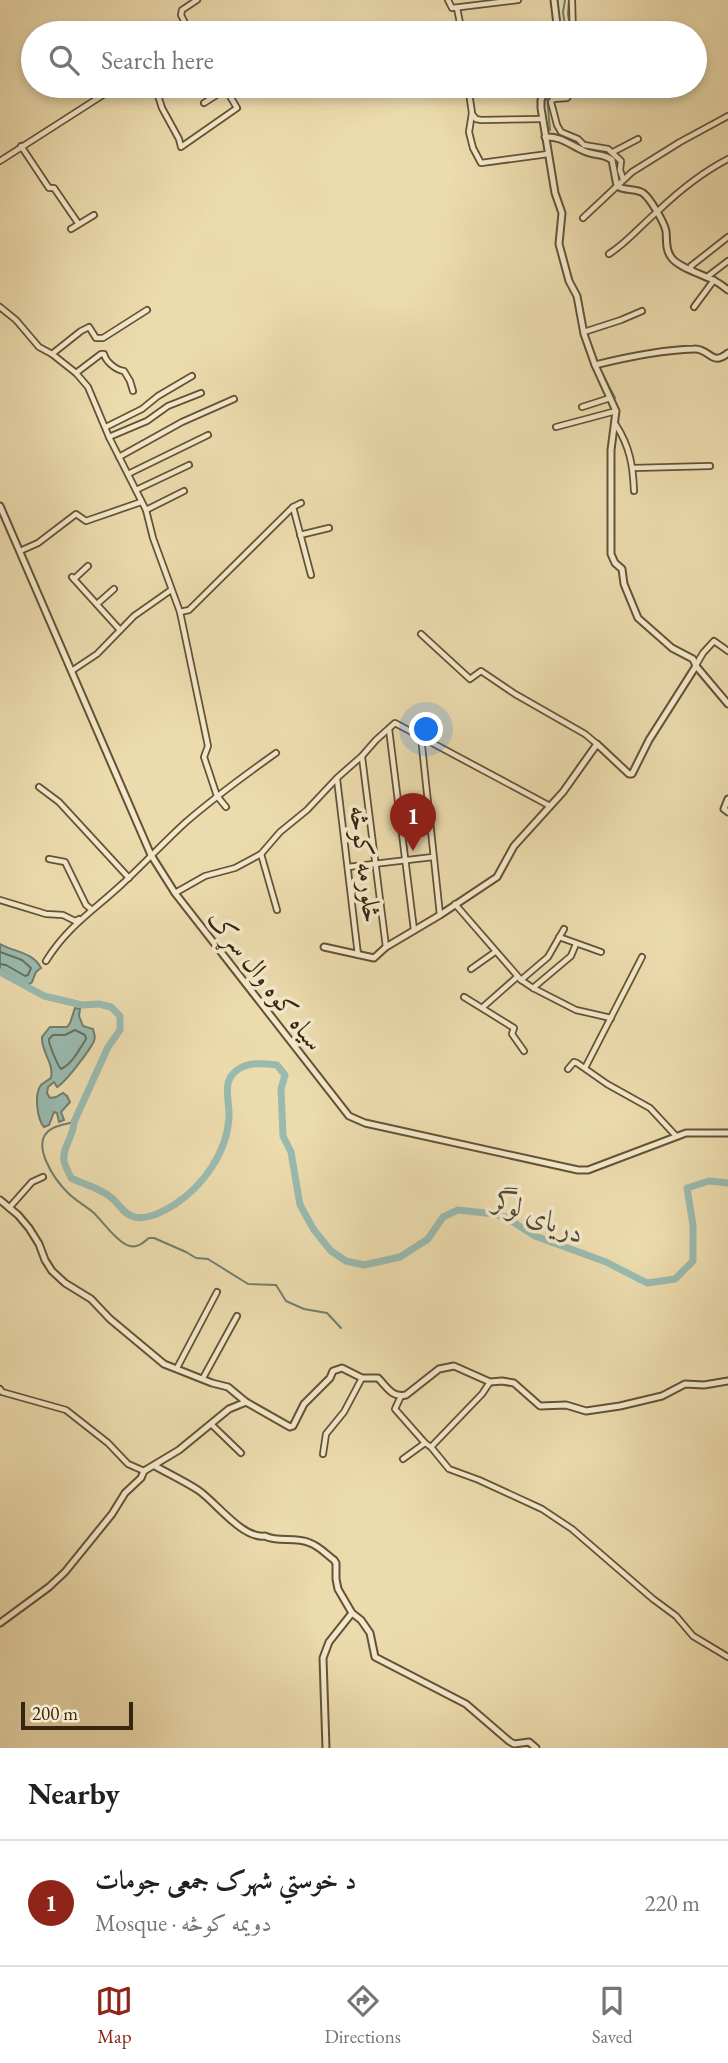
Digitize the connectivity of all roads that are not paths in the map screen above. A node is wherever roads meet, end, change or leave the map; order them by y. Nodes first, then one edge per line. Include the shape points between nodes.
1 (197, 0) edge
2 (448, 0) edge
3 (518, 0) edge
4 (554, 0) edge
5 (572, 0) edge
6 (457, 8) junction
7 (184, 21) edge
8 (459, 21) edge
9 (557, 21) edge
10 (573, 21) edge
11 (98, 98) edge
12 (159, 98) edge
13 (211, 98) edge
14 (231, 98) edge
15 (470, 98) edge
16 (542, 98) edge
17 (567, 98) edge
18 (204, 103) dead end
19 (472, 113) junction
20 (728, 116) edge
21 (542, 119) junction
22 (545, 137) junction
23 (638, 139) dead end
24 (21, 146) junction
25 (613, 152) junction
26 (548, 153) junction
27 (728, 159) edge
28 (0, 161) edge
29 (623, 179) junction
30 (617, 186) junction
31 (657, 212) junction
32 (94, 215) dead end
33 (583, 218) dead end
34 (78, 223) junction
35 (71, 229) dead end
36 (728, 237) edge
37 (609, 254) dead end
38 (728, 261) edge
39 (691, 269) junction
40 (706, 278) junction
41 (714, 281) junction
42 (728, 290) edge
43 (0, 307) edge
44 (694, 307) dead end
45 (147, 310) dead end
46 (642, 311) dead end
47 (584, 332) junction
48 (728, 353) edge
49 (52, 354) junction
50 (597, 364) junction
51 (76, 373) junction
52 (192, 376) dead end
53 (134, 391) dead end
54 (201, 393) dead end
55 (611, 397) junction
56 (234, 399) dead end
57 (582, 407) dead end
58 (616, 411) junction
59 (615, 425) junction
60 (106, 427) junction
61 (556, 427) dead end
62 (208, 435) dead end
63 (109, 437) junction
64 (119, 457) junction
65 (189, 465) dead end
66 (710, 466) dead end
67 (633, 468) junction
68 (128, 474) junction
69 (136, 490) junction
70 (184, 491) dead end
71 (634, 491) dead end
72 (141, 502) junction
73 (301, 503) dead end
74 (0, 506) edge
75 (293, 507) junction
76 (146, 510) junction
77 (328, 528) dead end
78 (300, 535) junction
79 (20, 551) junction
80 (88, 566) dead end
81 (312, 575) dead end
82 (114, 589) dead end
83 (171, 590) junction
84 (97, 604) junction
85 (180, 612) junction
86 (120, 630) junction
87 (421, 634) dead end
88 (728, 651) edge
89 (696, 666) junction
90 (73, 670) junction
91 (728, 704) edge
92 (389, 729) junction
93 (421, 736) junction
94 (597, 744) junction
95 (276, 753) dead end
96 (362, 756) junction
97 (337, 778) junction
98 (39, 787) dead end
99 (217, 796) junction
100 (728, 799) edge
101 (550, 806) junction
102 (226, 807) dead end
103 (728, 812) edge
104 (261, 854) junction
105 (151, 855) junction
106 (433, 857) junction
107 (50, 859) dead end
108 (405, 860) junction
109 (376, 863) junction
110 (348, 867) junction
111 (129, 878) junction
112 (175, 894) junction
113 (0, 900) edge
114 (455, 904) junction
115 (91, 909) junction
116 (277, 910) dead end
117 (440, 915) junction
118 (84, 916) junction
119 (564, 929) dead end
120 (414, 930) junction
121 (559, 937) junction
122 (576, 944) junction
123 (324, 947) dead end
124 (386, 947) junction
125 (495, 952) junction
126 (601, 952) dead end
127 (358, 954) junction
128 (642, 957) dead end
129 (46, 961) dead end
130 (471, 969) dead end
131 (519, 979) junction
132 (533, 988) junction
133 (464, 997) dead end
134 (483, 1007) junction
135 (611, 1018) junction
136 (524, 1051) dead end
137 (568, 1069) dead end
138 (585, 1069) junction
139 (728, 1133) edge
140 (676, 1136) junction
141 (43, 1177) dead end
142 (0, 1200) edge
143 (9, 1208) junction
144 (217, 1292) dead end
145 (237, 1316) dead end
146 (177, 1368) junction
147 (203, 1378) junction
148 (362, 1378) junction
149 (728, 1381) edge
150 (490, 1382) junction
151 (0, 1389) edge
152 (401, 1396) junction
153 (246, 1402) junction
154 (211, 1424) junction
155 (425, 1443) junction
156 (431, 1447) junction
157 (241, 1453) dead end
158 (323, 1454) dead end
159 (403, 1460) dead end
160 (155, 1466) junction
161 (144, 1471) junction
162 (352, 1613) junction
163 (0, 1623) edge
164 (728, 1657) edge
165 (326, 1748) edge
166 (536, 1748) edge

1 - 7 street via 182,10
2 - 6 street
3 - 6 street
4 - 9 street
5 - 10 street
6 - 8 street
11 - 24 street
12 - 14 street via 181,147 237,108
13 - 18 street
15 - 19 street
16 - 21 street
17 - 25 street via 551,102 561,132 584,145
19 - 21 street via 481,120
19 - 26 street via 469,132 481,163
20 - 29 street
21 - 22 street
22 - 26 street
22 - 30 street via 606,155 612,160
23 - 25 street
24 - 28 street
24 - 34 street
25 - 29 street via 621,161
26 - 47 street via 562,213 559,244
27 - 31 street via 704,172
29 - 30 street
30 - 31 street via 642,192
30 - 33 street
31 - 37 street
31 - 39 street via 666,229 671,258
32 - 34 street
34 - 35 street
36 - 39 street
38 - 40 street
39 - 40 street
40 - 41 street
41 - 42 street
41 - 44 street
43 - 49 street via 39,347
45 - 49 street via 103,338 96,338 89,327
46 - 47 street
47 - 50 street
48 - 50 street via 714,359 698,348
49 - 51 street
50 - 55 street
51 - 53 street via 104,354 124,371
51 - 60 street via 88,387
52 - 60 street
54 - 63 street
55 - 57 street
55 - 58 street
56 - 64 street
58 - 59 street
58 - 61 street
59 - 67 street
59 - 89 street via 611,554 622,569 638,618
60 - 63 street
62 - 68 street
63 - 64 street
64 - 68 street
65 - 69 street
66 - 67 street
67 - 71 street
68 - 69 street
69 - 72 street
70 - 76 street
72 - 76 street
72 - 79 street via 86,521 76,514
73 - 75 street
74 - 79 street, سیاه کوه وال سړک
75 - 78 street
75 - 85 street via 189,610
76 - 83 street
77 - 78 street
78 - 81 street
79 - 90 street, سیاه کوه وال سړک
80 - 84 street via 73,578
82 - 84 street
83 - 85 street
83 - 86 street
84 - 86 street
85 - 99 street via 208,746 204,757
86 - 90 street
87 - 94 street via 471,679 481,671
88 - 89 street via 714,641
89 - 91 street
89 - 94 street via 632,774
90 - 105 street, سیاه کوه وال سړک
92 - 93 street via 397,723
92 - 96 street
92 - 108 street
93 - 101 street
93 - 106 street
94 - 101 street
95 - 99 street
96 - 97 street
96 - 109 street
97 - 104 street
97 - 110 street, څلورمه کوڅه
98 - 111 street via 59,802
99 - 102 street
99 - 105 street
100 - 103 street via 724,808
101 - 114 street via 514,846 498,877
104 - 112 street via 235,868 205,876
104 - 116 street
105 - 111 street
105 - 112 street, سیاه کوه وال سړک
106 - 108 street
106 - 117 street
107 - 115 street via 65,862
108 - 109 street
108 - 120 street
109 - 110 street
109 - 124 street
110 - 127 street, څلورمه کوڅه
111 - 115 street
112 - 140 street, سیاه کوه وال سړک via 356,1121 578,1170
113 - 118 street via 75,921
114 - 117 street
114 - 125 street
115 - 118 street
117 - 120 street
118 - 129 street
119 - 121 street
120 - 124 street
121 - 122 street
121 - 131 street via 548,957
122 - 126 street
122 - 132 street via 571,956
123 - 127 street
124 - 127 street via 374,958
125 - 130 street
125 - 131 street
128 - 135 street
131 - 132 street
131 - 134 street
132 - 135 street via 576,1010
133 - 134 street
134 - 136 street via 514,1028 512,1034
135 - 138 street
137 - 138 street via 573,1062
138 - 140 street via 650,1108
139 - 140 street, سیاه کوه وال سړک
141 - 143 street via 32,1182
142 - 143 street
143 - 146 street via 29,1228 48,1266 65,1283 91,1299 164,1364
144 - 146 street
145 - 147 street
146 - 147 street
147 - 153 street via 233,1390
148 - 152 street via 378,1378
148 - 153 street via 345,1368 333,1371 291,1427
148 - 158 street via 326,1434
149 - 150 street via 681,1385 662,1396 586,1411 566,1405 540,1406 514,1383
150 - 152 street via 450,1366
150 - 156 street
151 - 161 street via 66,1410 128,1464
152 - 155 street via 395,1409
153 - 154 street
154 - 157 street
154 - 160 street
155 - 156 street
155 - 159 street
156 - 164 street via 449,1469 542,1509 572,1529 677,1616 693,1636
160 - 161 street
160 - 162 street via 200,1491 258,1537 311,1543 334,1560 337,1585
161 - 163 street via 65,1572
162 - 165 street via 329,1642 323,1658
162 - 166 street via 370,1633 375,1657 466,1704 514,1744 529,1742

